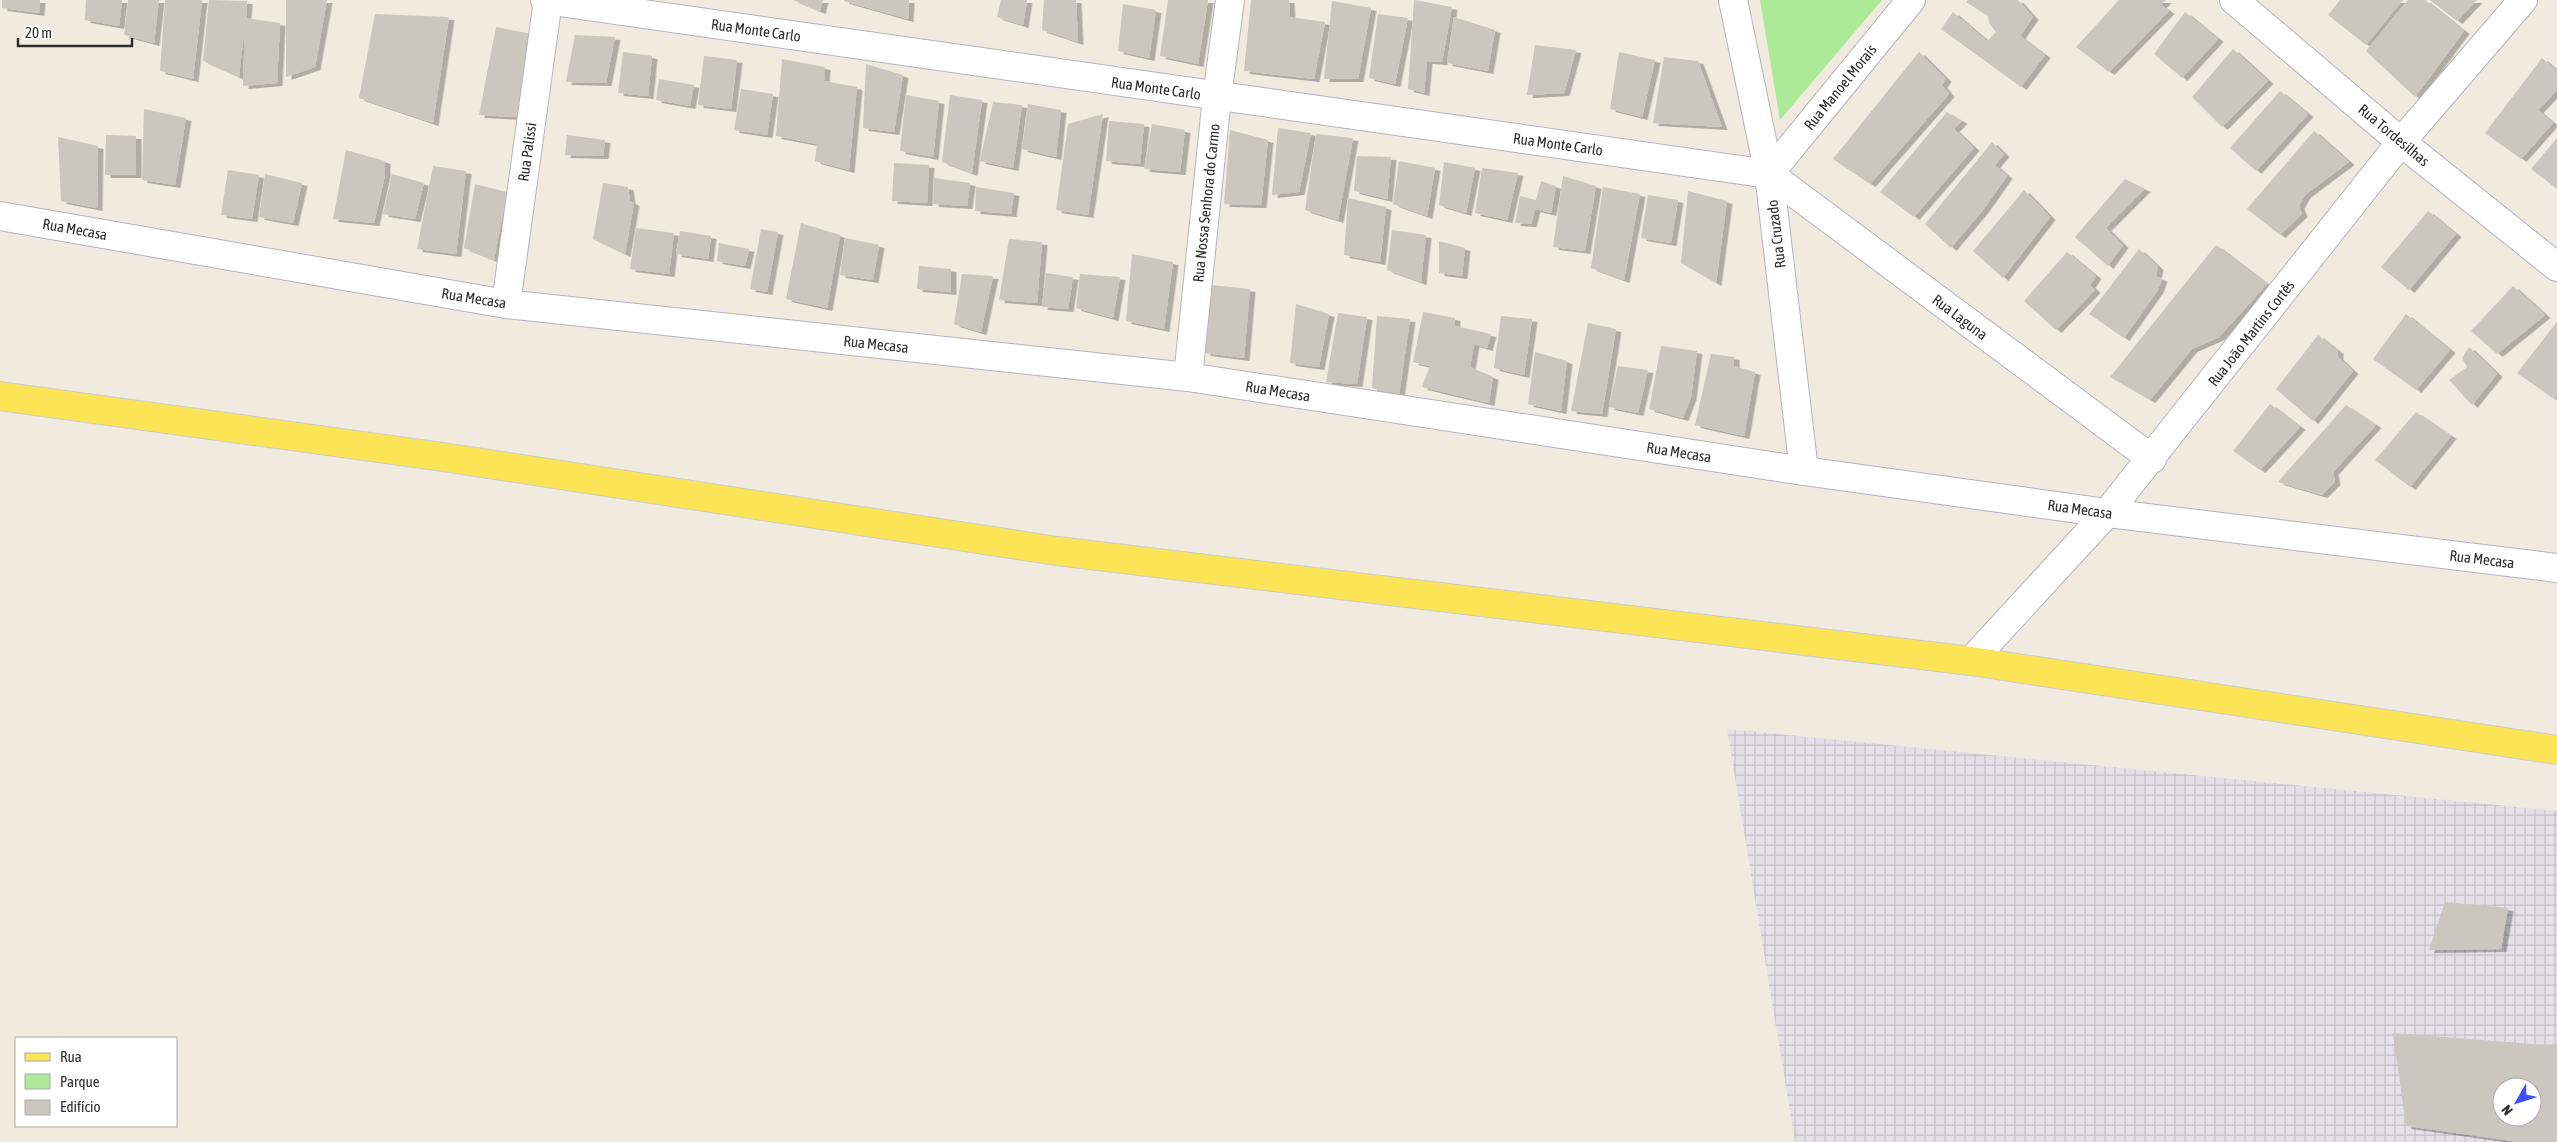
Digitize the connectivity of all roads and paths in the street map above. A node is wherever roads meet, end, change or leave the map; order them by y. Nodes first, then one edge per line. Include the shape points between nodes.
1 (547, 0) edge
2 (1230, 0) edge
3 (1733, 0) edge
4 (1911, 0) edge
5 (2234, 0) edge
6 (2523, 0) edge
7 (1217, 97) junction
8 (2401, 142) junction
9 (1769, 174) junction
10 (0, 216) edge
11 (2557, 267) edge
12 (506, 304) junction
13 (1188, 377) junction
14 (0, 396) edge
15 (2152, 459) junction
16 (1804, 470) junction
17 (2107, 514) junction
18 (2557, 568) edge
19 (1971, 660) junction
20 (2557, 750) edge

1 - 7 street, Rua Monte Carlo
1 - 12 street, Rua Palissi
2 - 7 street, Rua Nossa Senhora do Carmo
3 - 9 street, Rua Cruzado
4 - 9 street, Rua Manoel Morais
5 - 8 street, Rua Tordesilhas
6 - 8 street, Rua João Martins Cortês
7 - 9 street, Rua Monte Carlo
7 - 13 street, Rua Nossa Senhora do Carmo
8 - 11 street, Rua Tordesilhas
8 - 15 street, Rua João Martins Cortês
9 - 15 street, Rua Laguna
9 - 16 street, Rua Cruzado
10 - 12 street, Rua Mecasa
12 - 13 street, Rua Mecasa
13 - 16 street, Rua Mecasa
14 - 19 main road via 443,457 1057,551
15 - 17 street, Rua João Martins Cortês
16 - 17 street, Rua Mecasa
17 - 18 street, Rua Mecasa
17 - 19 street, Rua João Martins Cortês
19 - 20 main road

